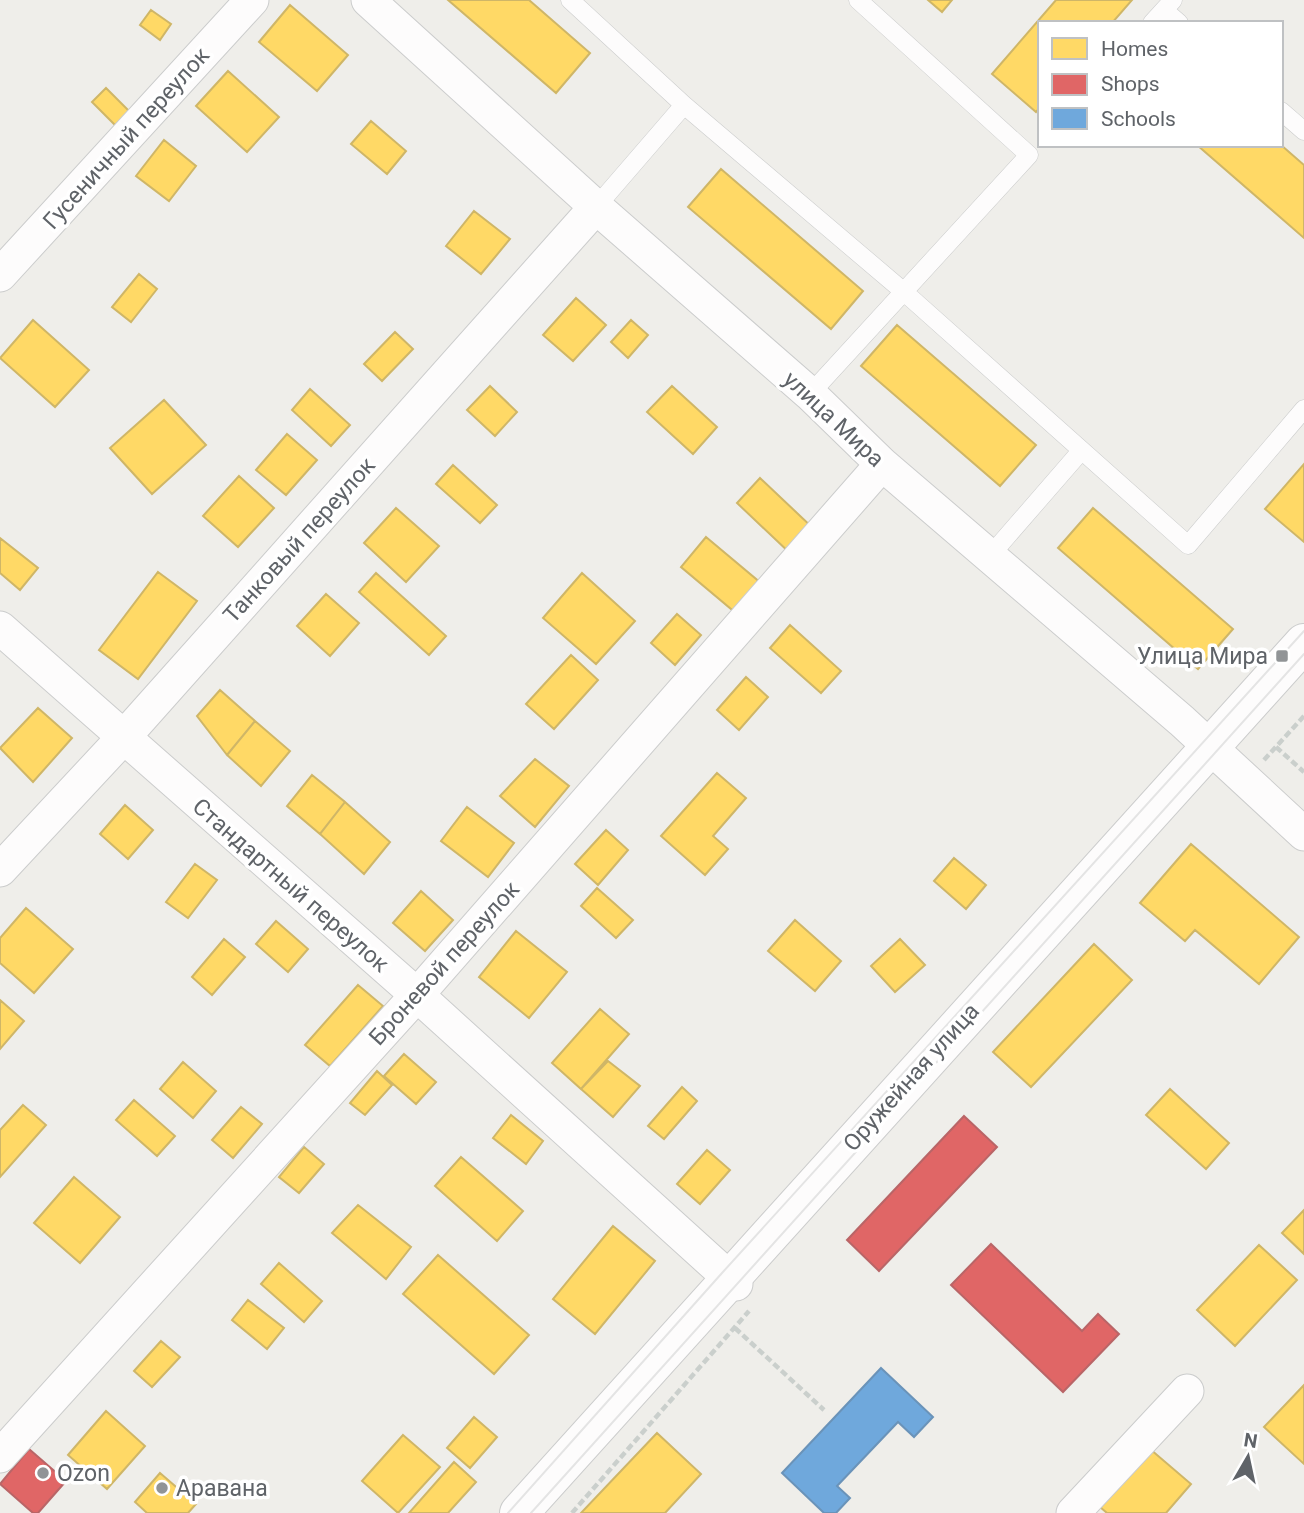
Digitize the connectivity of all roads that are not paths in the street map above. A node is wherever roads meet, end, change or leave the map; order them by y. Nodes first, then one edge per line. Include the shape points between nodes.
1 (252, 0) edge
2 (570, 0) edge
3 (858, 0) edge
4 (375, 2) edge
5 (684, 105) junction
6 (1283, 113) edge
7 (1304, 131) edge
8 (1034, 150) edge
9 (596, 207) junction
10 (0, 275) edge
11 (903, 291) junction
12 (810, 394) junction
13 (1304, 410) edge
14 (1081, 451) junction
15 (883, 464) junction
16 (989, 557) junction
17 (0, 628) edge
18 (1304, 643) edge
19 (123, 738) junction
20 (1210, 747) junction
21 (1304, 834) edge
22 (0, 870) edge
23 (416, 995) junction
24 (739, 1290) junction
25 (1187, 1391) dead end
26 (0, 1456) edge
27 (519, 1513) edge
28 (1073, 1513) edge

1 - 10 street, Гусеничный переулок
2 - 5 lane
3 - 8 lane
4 - 9 street, улица Мира
5 - 9 lane
5 - 11 lane
6 - 7 lane
8 - 11 lane
9 - 12 street, улица Мира
9 - 19 street, Танковый переулок
11 - 12 lane
11 - 14 lane
12 - 15 street, улица Мира
13 - 14 lane via 1188,545
14 - 16 lane
15 - 16 street, улица Мира
15 - 23 street, Броневой переулок
16 - 20 street, улица Мира
17 - 19 street, Стандартный переулок
18 - 20 street, Оружейная улица
19 - 22 street, Танковый переулок
19 - 23 street, Стандартный переулок
20 - 21 street, улица Мира
20 - 24 street, Оружейная улица
23 - 24 street, Стандартный переулок
23 - 26 street, Броневой переулок
24 - 27 street, Оружейная улица
25 - 28 street

